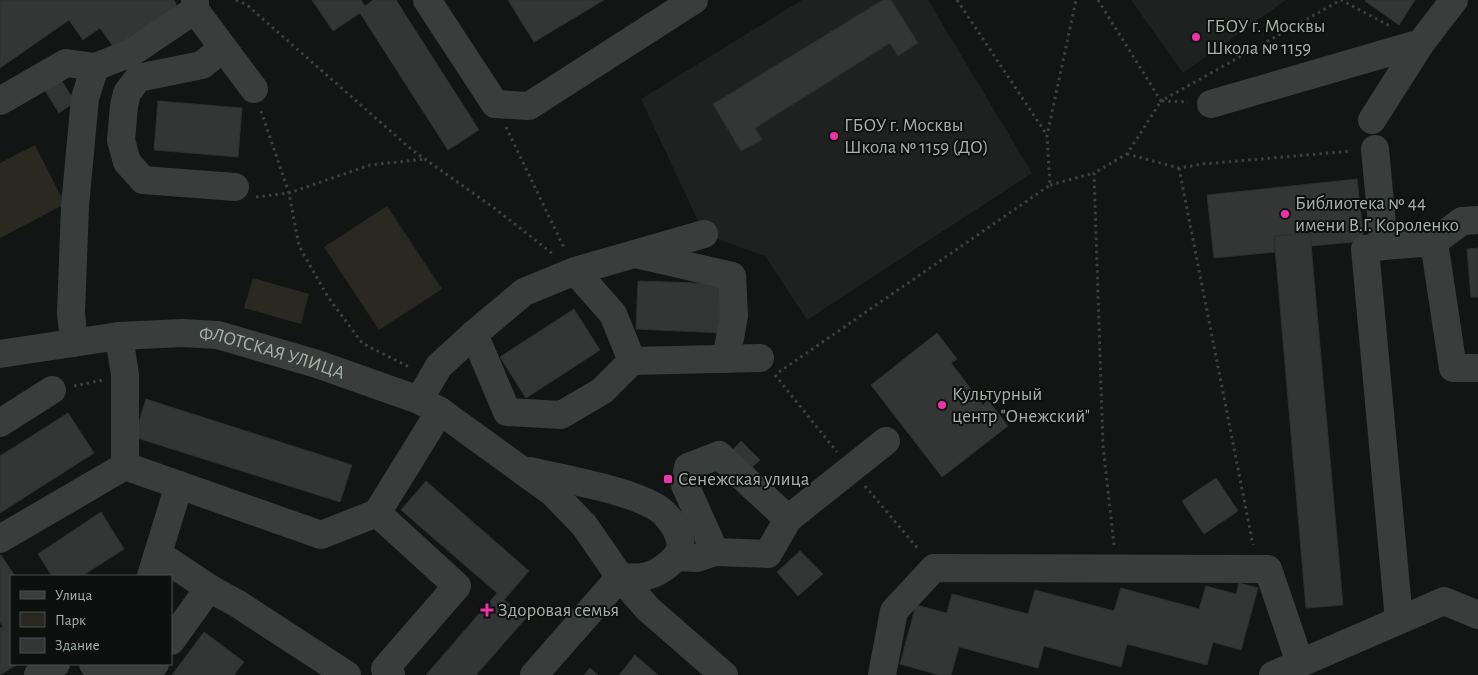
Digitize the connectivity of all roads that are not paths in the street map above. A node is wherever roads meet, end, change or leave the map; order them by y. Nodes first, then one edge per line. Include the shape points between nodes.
1 (427, 0) edge
2 (694, 0) edge
3 (1454, 0) edge
4 (195, 5) edge
5 (1421, 43) junction
6 (223, 48) junction
7 (95, 67) junction
8 (254, 89) road end
9 (0, 101) edge
10 (1211, 104) road end
11 (1372, 120) dead end
12 (1375, 149) road end
13 (234, 187) road end
14 (1478, 220) edge
15 (704, 234) dead end
16 (1434, 242) junction
17 (1384, 246) junction
18 (635, 254) junction
19 (575, 271) junction
20 (474, 334) junction
21 (119, 336) junction
22 (74, 342) junction
23 (0, 354) edge
24 (726, 359) junction
25 (632, 361) junction
26 (768, 366) road end
27 (1478, 368) edge
28 (52, 390) road end
29 (430, 397) junction
30 (0, 423) edge
31 (886, 441) dead end
32 (125, 466) junction
33 (519, 468) junction
34 (179, 485) junction
35 (377, 513) junction
36 (788, 519) junction
37 (0, 539) edge
38 (715, 552) junction
39 (677, 557) junction
40 (154, 565) edge
41 (620, 577) junction
42 (209, 588) junction
43 (1478, 615) edge
44 (1399, 620) junction
45 (172, 640) edge
46 (1300, 663) junction
47 (54, 665) edge
48 (124, 665) edge
49 (154, 665) edge
50 (385, 673) edge
51 (38, 675) edge
52 (346, 675) edge
53 (534, 675) edge
54 (724, 675) edge
55 (882, 675) edge
56 (1273, 675) edge

1 - 2 street via 495,104 529,106
3 - 5 street
4 - 6 street
4 - 7 street via 131,54
5 - 10 street
5 - 11 street
6 - 8 street
6 - 13 street via 202,65 138,78 127,93 121,140 127,162 143,180
7 - 9 street via 66,63
7 - 22 street via 85,98 76,206 71,313
12 - 17 street
14 - 16 street via 1462,221
15 - 18 street
16 - 17 street
16 - 27 street via 1453,368
17 - 44 street via 1365,249
18 - 19 street
18 - 24 street via 732,276 734,316
19 - 20 street via 524,292
19 - 25 street via 613,314
20 - 25 street via 507,412 561,415 602,391
20 - 29 street via 439,366
21 - 22 street, ФЛОТСКАЯ УЛИЦА
21 - 29 street, ФЛОТСКАЯ УЛИЦА via 182,332 218,335
21 - 32 street via 125,375
22 - 23 street, ФЛОТСКАЯ УЛИЦА
24 - 25 street
24 - 26 street
28 - 30 street
29 - 33 street, ФЛОТСКАЯ УЛИЦА
29 - 35 street
31 - 36 street
32 - 34 street
32 - 37 street
33 - 39 street, ФЛОТСКАЯ УЛИЦА via 618,493 657,508 677,531 680,549
33 - 41 street, ФЛОТСКАЯ УЛИЦА via 576,516
34 - 35 street via 321,535
34 - 40 street
35 - 50 street via 457,586
36 - 38 street via 768,554
36 - 38 street via 719,455 688,467 685,485
38 - 39 street via 697,558
39 - 41 street via 660,572 648,577
40 - 42 street
41 - 53 street
41 - 54 street, ФЛОТСКАЯ УЛИЦА via 648,609
42 - 45 street
42 - 52 street
43 - 44 street via 1444,601
44 - 46 street
46 - 55 street via 1268,569 934,568 894,611
46 - 56 street
47 - 51 street
48 - 49 street

